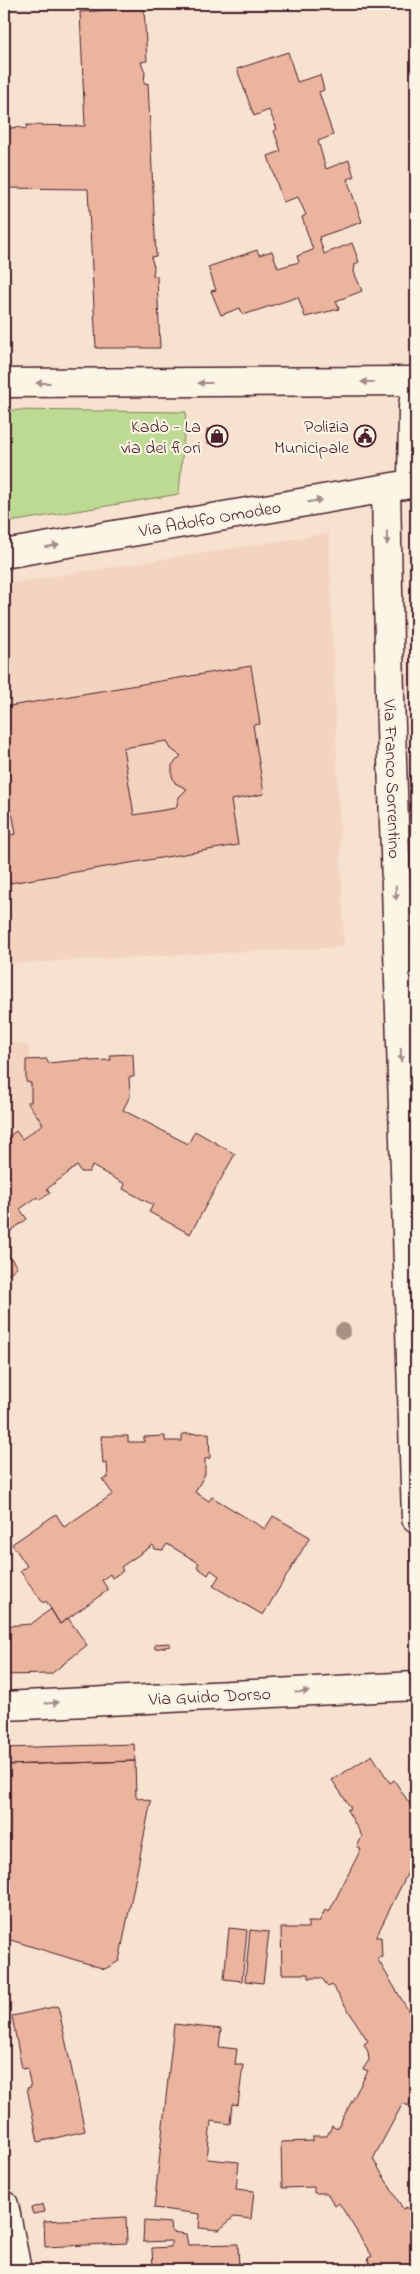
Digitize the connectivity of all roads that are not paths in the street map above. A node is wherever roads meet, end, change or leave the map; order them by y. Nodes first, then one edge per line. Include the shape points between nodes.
1 (416, 382) edge
2 (4, 383) edge
3 (414, 484) edge
4 (386, 489) junction
5 (4, 554) edge
6 (416, 1518) edge
7 (416, 1686) edge
8 (4, 1706) edge
9 (4, 2205) edge
10 (17, 2270) edge

1 -> 2 street
1 - 3 street via 413,407
3 - 4 street, Via Adolfo Omodeo
5 -> 4 street, Via Adolfo Omodeo
4 -> 6 street, Via Franco Sorrentino
8 -> 7 street, Via Guido Dorso
9 - 10 street

